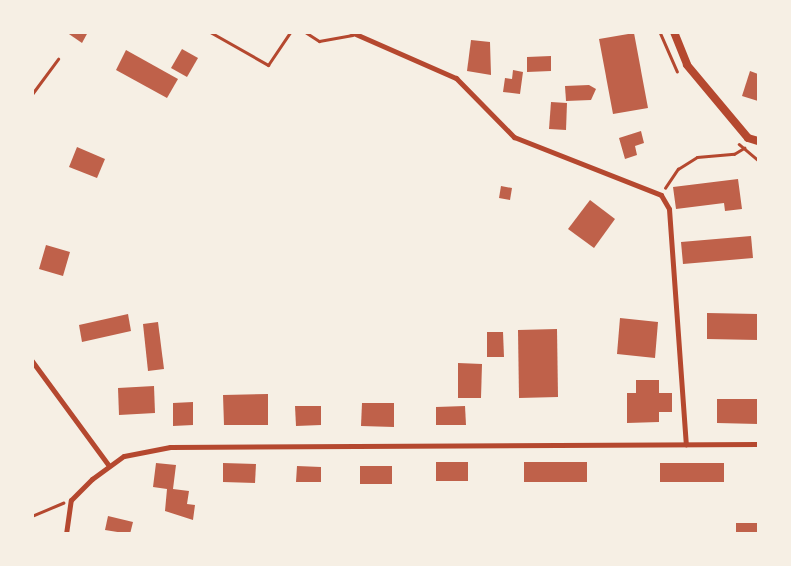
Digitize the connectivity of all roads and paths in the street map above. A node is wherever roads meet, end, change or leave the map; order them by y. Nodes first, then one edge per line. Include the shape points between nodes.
1 (210, 32) edge
2 (290, 32) edge
3 (305, 32) edge
4 (674, 32) edge
5 (352, 34) edge
6 (58, 59) dead end
7 (32, 94) edge
8 (748, 138) junction
9 (758, 142) edge
10 (661, 195) junction
11 (32, 361) edge
12 (686, 444) junction
13 (758, 444) edge
14 (109, 466) junction
15 (71, 500) junction
16 (32, 516) edge
17 (66, 534) edge

1 - 2 lane via 268,65
3 - 5 lane via 319,41
4 - 8 street via 688,65
5 - 10 street via 456,78 514,137
6 - 7 lane
8 - 9 street
8 - 10 path via 743,150 734,154 708,154 678,169
10 - 12 street via 669,209
11 - 14 street
12 - 13 street
12 - 14 street via 170,447 124,456
14 - 15 street
15 - 16 path
15 - 17 street

